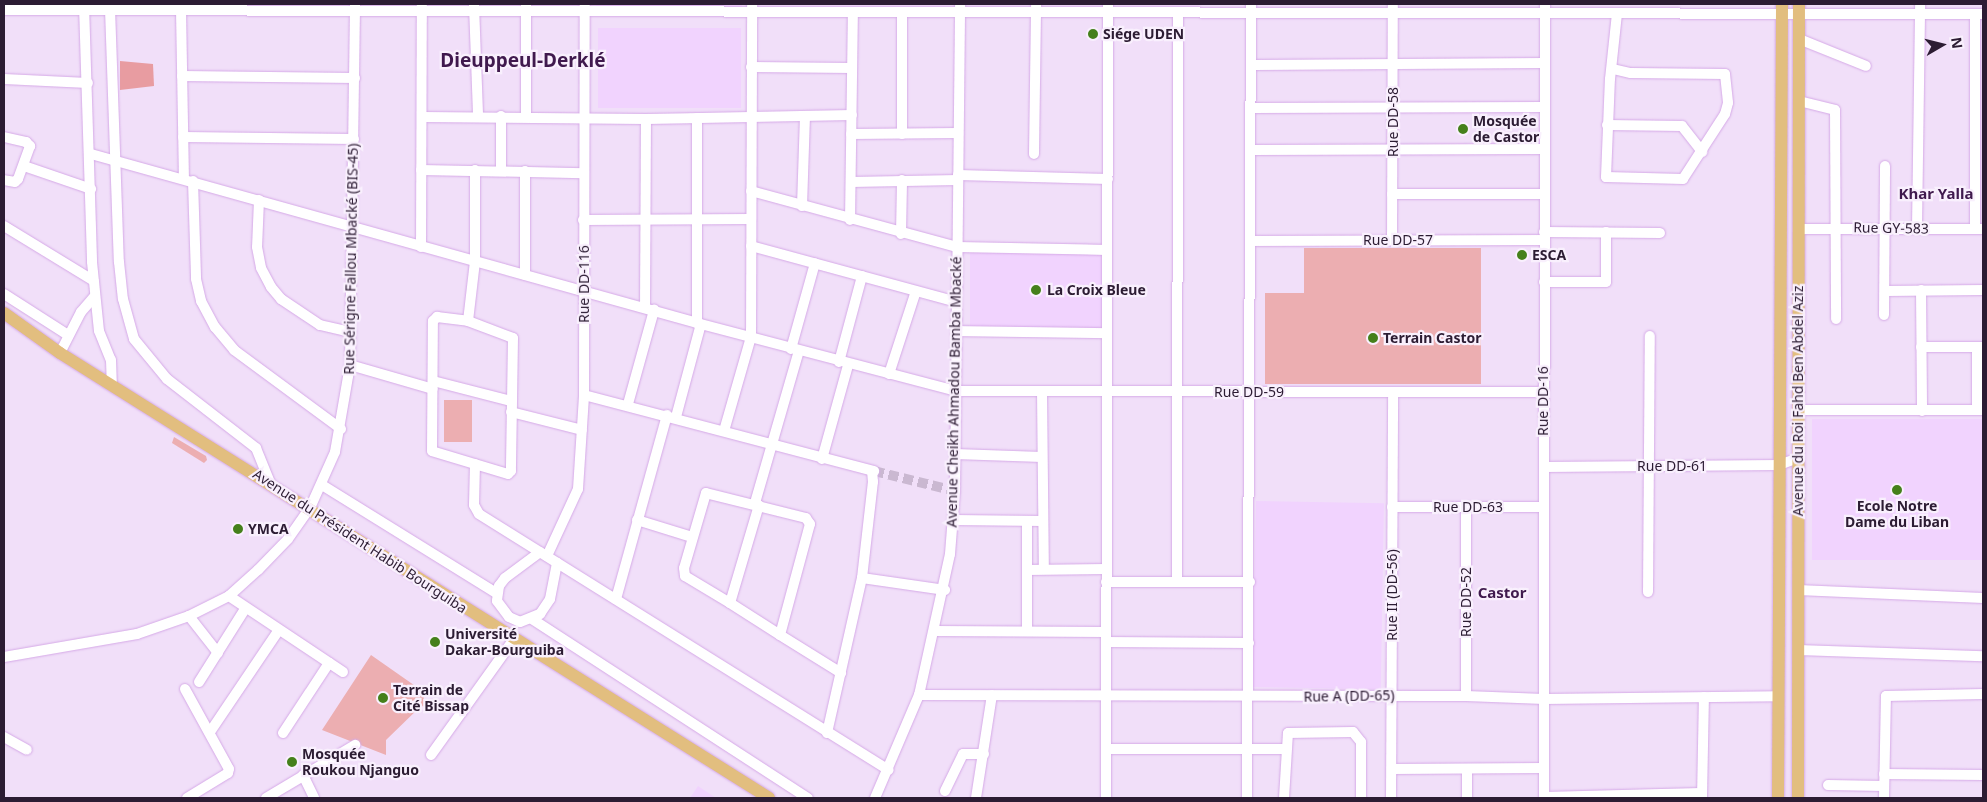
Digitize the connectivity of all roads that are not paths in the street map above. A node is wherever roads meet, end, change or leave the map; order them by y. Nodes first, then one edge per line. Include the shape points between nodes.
1 (1946, 4) edge
2 (84, 6) edge
3 (355, 7) edge
4 (474, 7) edge
5 (422, 8) edge
6 (526, 8) edge
7 (585, 8) edge
8 (752, 8) edge
9 (810, 8) edge
10 (960, 8) edge
11 (1036, 8) edge
12 (1108, 8) edge
13 (1165, 8) edge
14 (1251, 8) edge
15 (1393, 8) edge
16 (1424, 8) edge
17 (1479, 8) edge
18 (1544, 8) edge
19 (1782, 8) edge
20 (1799, 8) edge
21 (110, 9) junction
22 (899, 9) edge
23 (1920, 9) edge
24 (4, 10) edge
25 (181, 10) junction
26 (853, 12) junction
27 (1178, 13) junction
28 (1617, 13) junction
29 (1943, 14) junction
30 (1979, 14) edge
31 (1799, 39) junction
32 (1393, 62) junction
33 (1544, 63) junction
34 (1251, 65) junction
35 (1866, 66) dead end
36 (752, 67) junction
37 (852, 68) junction
38 (1613, 69) junction
39 (182, 76) junction
40 (355, 78) junction
41 (4, 79) edge
42 (88, 83) junction
43 (1799, 101) junction
44 (1393, 106) junction
45 (1544, 107) junction
46 (1251, 108) junction
47 (852, 115) junction
48 (478, 116) junction
49 (501, 116) junction
50 (583, 116) junction
51 (751, 116) junction
52 (804, 116) junction
53 (422, 117) junction
54 (526, 117) junction
55 (697, 118) junction
56 (646, 119) junction
57 (1607, 125) junction
58 (958, 133) junction
59 (851, 134) junction
60 (902, 134) junction
61 (4, 137) edge
62 (183, 138) junction
63 (354, 139) junction
64 (1544, 149) junction
65 (1251, 150) junction
66 (1393, 152) junction
67 (1702, 152) junction
68 (91, 154) junction
69 (1034, 154) dead end
70 (117, 160) junction
71 (24, 166) junction
72 (1885, 166) dead end
73 (421, 170) junction
74 (475, 170) junction
75 (502, 170) junction
76 (525, 171) junction
77 (584, 173) junction
78 (958, 178) junction
79 (1108, 179) junction
80 (4, 180) edge
81 (189, 180) junction
82 (902, 180) junction
83 (851, 182) junction
84 (92, 189) junction
85 (751, 191) junction
86 (1392, 194) junction
87 (1544, 194) junction
88 (259, 200) junction
89 (802, 206) junction
90 (645, 219) junction
91 (698, 219) junction
92 (751, 219) junction
93 (584, 220) junction
94 (850, 220) junction
95 (4, 226) edge
96 (353, 227) junction
97 (1835, 227) junction
98 (1886, 228) junction
99 (1917, 228) junction
100 (1799, 229) junction
101 (1979, 229) edge
102 (1606, 232) junction
103 (1660, 233) dead end
104 (901, 234) junction
105 (1544, 236) junction
106 (1392, 240) junction
107 (1251, 241) junction
108 (751, 246) junction
109 (421, 247) junction
110 (957, 248) junction
111 (1107, 250) junction
112 (475, 261) junction
113 (815, 263) junction
114 (525, 274) junction
115 (862, 276) junction
116 (94, 281) junction
117 (1544, 282) junction
118 (584, 290) junction
119 (1921, 290) junction
120 (1983, 290) edge
121 (916, 291) junction
122 (1886, 291) junction
123 (4, 294) edge
124 (95, 296) junction
125 (956, 302) junction
126 (649, 309) junction
127 (4, 313) edge
128 (1884, 315) dead end
129 (1836, 319) dead end
130 (468, 320) junction
131 (699, 324) junction
132 (957, 331) junction
133 (351, 332) junction
134 (1107, 333) junction
135 (68, 335) junction
136 (1650, 336) dead end
137 (751, 337) junction
138 (1921, 347) junction
139 (1980, 347) edge
140 (795, 350) junction
141 (60, 353) junction
142 (843, 363) junction
143 (350, 366) junction
144 (889, 374) junction
145 (112, 385) junction
146 (433, 385) junction
147 (956, 391) junction
148 (1042, 392) junction
149 (1107, 392) junction
150 (1177, 392) junction
151 (1250, 392) junction
152 (1392, 392) junction
153 (1543, 392) junction
154 (584, 395) junction
155 (511, 401) junction
156 (628, 404) junction
157 (1799, 410) junction
158 (1980, 410) edge
159 (1922, 411) junction
160 (511, 412) junction
161 (672, 416) junction
162 (341, 429) junction
163 (582, 430) junction
164 (724, 431) junction
165 (772, 446) junction
166 (956, 454) junction
167 (1042, 457) junction
168 (1798, 458) junction
169 (822, 459) junction
170 (475, 464) junction
171 (1780, 465) junction
172 (1544, 466) junction
173 (1649, 466) junction
174 (270, 483) junction
175 (322, 485) junction
176 (757, 504) junction
177 (1392, 507) junction
178 (1466, 507) junction
179 (1544, 507) junction
180 (310, 508) junction
181 (637, 520) junction
182 (953, 520) junction
183 (1042, 521) junction
184 (1027, 522) junction
185 (692, 537) junction
186 (543, 554) junction
187 (557, 563) junction
188 (1106, 569) junction
189 (1027, 570) junction
190 (1044, 570) junction
191 (862, 578) junction
192 (1177, 581) junction
193 (1106, 582) junction
194 (1250, 582) junction
195 (945, 590) junction
196 (1798, 590) junction
197 (1648, 592) dead end
198 (496, 593) junction
199 (229, 596) junction
200 (1983, 598) edge
201 (616, 599) junction
202 (730, 603) junction
203 (245, 609) junction
204 (189, 616) junction
205 (509, 617) junction
206 (532, 619) junction
207 (278, 631) junction
208 (934, 631) junction
209 (1027, 632) junction
210 (780, 635) junction
211 (509, 636) junction
212 (1106, 637) junction
213 (1249, 643) junction
214 (1798, 650) junction
215 (218, 652) junction
216 (1983, 656) edge
217 (4, 657) edge
218 (329, 663) junction
219 (343, 672) dead end
220 (842, 673) junction
221 (199, 682) dead end
222 (184, 688) dead end
223 (1983, 694) edge
224 (919, 695) junction
225 (992, 695) junction
226 (1106, 696) junction
227 (1392, 696) junction
228 (1466, 696) junction
229 (1778, 696) junction
230 (1704, 697) junction
231 (1248, 698) junction
232 (1544, 699) junction
233 (210, 732) junction
234 (283, 733) dead end
235 (827, 733) junction
236 (4, 737) edge
237 (355, 745) dead end
238 (1247, 748) junction
239 (1106, 749) junction
240 (1286, 749) junction
241 (27, 750) dead end
242 (984, 754) junction
243 (432, 755) dead end
244 (1544, 768) junction
245 (1392, 769) junction
246 (1467, 769) junction
247 (888, 770) junction
248 (1884, 774) junction
249 (303, 775) junction
250 (1983, 775) edge
251 (1828, 785) dead end
252 (1884, 786) junction
253 (945, 791) dead end
254 (1701, 795) edge
255 (187, 798) edge
256 (266, 798) edge
257 (314, 798) edge
258 (769, 798) edge
259 (808, 798) edge
260 (874, 798) edge
261 (976, 798) edge
262 (1106, 798) edge
263 (1247, 798) edge
264 (1284, 798) edge
265 (1361, 798) edge
266 (1391, 798) edge
267 (1467, 798) edge
268 (1544, 798) edge
269 (1778, 798) edge
270 (1798, 798) edge
271 (1884, 798) edge

1 - 29 street
2 - 21 street
2 - 24 street
2 - 42 street
3 - 5 street
3 - 25 street
3 - 40 street, Rue Sérigne Fallou Mbacké (BIS-45)
4 - 5 street
4 - 6 street
4 - 48 street
5 - 53 street
6 - 7 street
6 - 54 street
7 - 8 street
7 - 50 street, Rue DD-116
8 - 9 street
8 - 36 street
9 - 26 street
10 - 11 street
10 - 22 street
10 - 58 street, Avenue Cheikh Ahmadou Bamba Mbacké
11 - 12 street
11 - 69 street
12 - 13 street
12 - 79 street
13 - 27 street
14 - 15 street
14 - 27 street
14 - 34 street
15 - 16 street
15 - 32 street, Rue DD-58
16 - 17 street
17 - 18 street
18 - 28 street
18 - 33 street, Rue DD-16
19 - 20 street
19 - 28 street
19 - 171 main road, Avenue du Roi Fahd Ben Abdel Aziz
20 - 23 street
20 - 31 main road, Avenue du Roi Fahd Ben Abdel Aziz
21 - 25 street
21 - 70 street
22 - 26 street
22 - 60 street
23 - 29 street
23 - 99 street
25 - 39 street
26 - 37 street
27 - 150 street
28 - 38 street
29 - 30 street
30 - 101 street
31 - 35 street
31 - 43 main road, Avenue du Roi Fahd Ben Abdel Aziz
32 - 33 street
32 - 34 street
32 - 44 street, Rue DD-58
33 - 45 street, Rue DD-16
34 - 46 street
36 - 37 street
36 - 51 street
37 - 47 street
38 - 57 street
38 - 67 street via 1623,73 1725,74 1728,108
39 - 40 street
39 - 62 street
40 - 63 street, Rue Sérigne Fallou Mbacké (BIS-45)
41 - 42 street
42 - 68 street
43 - 97 street via 1835,110
43 - 100 main road, Avenue du Roi Fahd Ben Abdel Aziz
44 - 45 street
44 - 46 street
44 - 66 street, Rue DD-58
45 - 64 street, Rue DD-16
46 - 65 street
47 - 52 street
47 - 59 street
48 - 49 street
48 - 53 street
49 - 54 street
49 - 75 street
50 - 54 street
50 - 56 street
50 - 77 street, Rue DD-116
51 - 52 street
51 - 55 street
51 - 85 street
52 - 89 street
53 - 73 street
55 - 56 street
55 - 91 street
56 - 90 street
57 - 67 street via 1682,126
57 - 67 street via 1606,172 1611,179 1683,179
58 - 60 street
58 - 78 street, Avenue Cheikh Ahmadou Bamba Mbacké
59 - 60 street
59 - 83 street
61 - 71 street via 30,146
62 - 63 street
62 - 81 street
63 - 96 street, Rue Sérigne Fallou Mbacké (BIS-45)
64 - 66 street
64 - 87 street, Rue DD-16
65 - 66 street
65 - 107 street
66 - 86 street, Rue DD-58
68 - 70 street, Rue DD-59
68 - 84 street
70 - 81 street, Rue DD-59
70 - 174 street via 121,281 134,339 167,379 256,448
71 - 80 street via 15,182
71 - 84 street
72 - 98 street
73 - 74 street
73 - 109 street
74 - 75 street
74 - 112 street
75 - 76 street
76 - 77 street
76 - 114 street
77 - 93 street, Rue DD-116
78 - 79 street
78 - 82 street
78 - 110 street, Avenue Cheikh Ahmadou Bamba Mbacké
79 - 111 street
81 - 88 street, Rue DD-59
81 - 162 street via 196,279 201,301 215,327 234,350
82 - 83 street
82 - 104 street
83 - 94 street
84 - 116 street
85 - 89 street
85 - 92 street
86 - 87 street
86 - 106 street, Rue DD-58
87 - 105 street, Rue DD-16
88 - 96 street, Rue DD-59
88 - 133 street via 257,247 271,287 281,300 320,324
89 - 94 street
90 - 91 street
90 - 93 street
90 - 126 street
91 - 92 street
91 - 131 street
92 - 108 street
93 - 118 street, Rue DD-116
94 - 104 street
95 - 116 street
96 - 109 street, Rue DD-59
96 - 133 street, Rue Sérigne Fallou Mbacké (BIS-45)
97 - 98 street, Rue GY-583
97 - 100 street, Rue GY-583
97 - 129 street
98 - 99 street, Rue GY-583
98 - 122 street
99 - 101 street, Rue GY-583
100 - 157 main road, Avenue du Roi Fahd Ben Abdel Aziz
102 - 103 street, Rue DD-57
102 - 105 street, Rue DD-57
102 - 117 street via 1606,282
104 - 110 street
105 - 106 street, Rue DD-57
105 - 117 street, Rue DD-16
106 - 107 street, Rue DD-57
107 - 151 street
108 - 113 street
108 - 137 street
109 - 112 street, Rue DD-59
110 - 111 street
110 - 125 street, Avenue Cheikh Ahmadou Bamba Mbacké
111 - 134 street
112 - 114 street, Rue DD-59
112 - 130 street
113 - 115 street
113 - 140 street
114 - 118 street, Rue DD-59
115 - 121 street
115 - 142 street
116 - 124 street
117 - 153 street, Rue DD-16
118 - 126 street, Rue DD-59
118 - 154 street, Rue DD-116
119 - 120 street
119 - 122 street
119 - 138 street
121 - 125 street
121 - 144 street
122 - 128 street
123 - 135 street
124 - 135 street
124 - 145 street via 100,331 111,360
125 - 132 street, Avenue Cheikh Ahmadou Bamba Mbacké
126 - 131 street, Rue DD-59
126 - 156 street
127 - 141 main road, Avenue du Président Habib Bourguiba
130 - 146 street via 441,317 433,321
130 - 155 street via 513,338
131 - 137 street, Rue DD-59
131 - 161 street
132 - 134 street
132 - 147 street, Avenue Cheikh Ahmadou Bamba Mbacké
133 - 143 street, Rue Sérigne Fallou Mbacké (BIS-45)
134 - 149 street
135 - 141 street
136 - 173 street
137 - 140 street, Rue DD-59
137 - 164 street
138 - 139 street
138 - 159 street
139 - 158 street
140 - 142 street, Rue DD-59
140 - 165 street
141 - 145 main road, Avenue du Président Habib Bourguiba
142 - 144 street, Rue DD-59
142 - 169 street
143 - 146 street
143 - 162 street, Rue Sérigne Fallou Mbacké (BIS-45)
144 - 147 street, Rue DD-59
145 - 174 main road, Avenue du Président Habib Bourguiba
146 - 155 street
146 - 170 street via 432,451
147 - 148 street, Rue DD-59
147 - 166 street, Avenue Cheikh Ahmadou Bamba Mbacké
148 - 149 street, Rue DD-59
148 - 167 street
149 - 150 street, Rue DD-59
149 - 188 street
150 - 151 street, Rue DD-59
150 - 192 street
151 - 152 street, Rue DD-59
151 - 194 street
152 - 153 street, Rue DD-59
152 - 177 street, Rue II (DD-56)
153 - 172 street, Rue DD-16
154 - 156 street
154 - 163 street, Rue DD-116
155 - 160 street
156 - 161 street
157 - 159 street
157 - 168 main road, Avenue du Roi Fahd Ben Abdel Aziz
158 - 159 street
160 - 163 street
160 - 170 street via 511,471 504,474
161 - 164 street
161 - 181 street
162 - 175 street, Rue Sérigne Fallou Mbacké (BIS-45)
163 - 186 street, Rue DD-116 via 578,489
164 - 165 street
165 - 169 street
165 - 176 street
166 - 167 street
166 - 182 street, Avenue Cheikh Ahmadou Bamba Mbacké
167 - 183 street
168 - 171 street, Rue DD-61
168 - 196 main road, Avenue du Roi Fahd Ben Abdel Aziz
169 - 191 street via 873,471
170 - 186 street via 475,510
171 - 173 street, Rue DD-61
171 - 229 main road, Avenue du Roi Fahd Ben Abdel Aziz
172 - 173 street, Rue DD-61
172 - 179 street, Rue DD-16
173 - 197 street
174 - 180 main road, Avenue du Président Habib Bourguiba
175 - 180 street, Rue Sérigne Fallou Mbacké (BIS-45)
175 - 198 street
176 - 185 street via 706,493
176 - 202 street
176 - 210 street via 806,518 810,524
177 - 178 street, Rue DD-63
177 - 227 street, Rue II (DD-56)
178 - 179 street, Rue DD-63
178 - 228 street, Rue DD-52
179 - 232 street, Rue DD-16
180 - 199 street, Rue Sérigne Fallou Mbacké (BIS-45) via 288,539
180 - 211 main road, Avenue du Président Habib Bourguiba
181 - 185 street
181 - 201 street
182 - 184 street
182 - 195 street, Avenue Cheikh Ahmadou Bamba Mbacké
183 - 184 street
183 - 190 street
184 - 189 street
185 - 202 street via 683,573
186 - 187 street
186 - 198 street via 505,578
187 - 201 street
187 - 206 street via 550,599 540,614
188 - 190 street
188 - 193 street
189 - 190 street
189 - 209 street
191 - 195 street
191 - 220 street
192 - 193 street
192 - 194 street
193 - 212 street
194 - 213 street
195 - 208 street, Avenue Cheikh Ahmadou Bamba Mbacké
196 - 200 street
196 - 214 main road, Avenue du Roi Fahd Ben Abdel Aziz
198 - 205 street via 499,608
199 - 203 street
199 - 204 street, Rue Sérigne Fallou Mbacké (BIS-45)
201 - 235 street
202 - 210 street
203 - 207 street
203 - 215 street
204 - 215 street
204 - 217 street, Rue Sérigne Fallou Mbacké (BIS-45) via 137,634
205 - 206 street via 520,622
205 - 211 street
206 - 259 street
207 - 218 street
207 - 233 street
208 - 209 street
208 - 224 street, Avenue Cheikh Ahmadou Bamba Mbacké
209 - 212 street
210 - 220 street
211 - 243 street
211 - 258 main road, Avenue du Président Habib Bourguiba
212 - 213 street
212 - 226 street
213 - 231 street
214 - 216 street
214 - 270 main road, Avenue du Roi Fahd Ben Abdel Aziz
215 - 221 street
218 - 219 street
218 - 234 street
220 - 235 street
222 - 233 street
223 - 248 street via 1886,696
224 - 225 street, Rue A (DD-65)
224 - 247 street, Avenue Cheikh Ahmadou Bamba Mbacké
225 - 226 street, Rue A (DD-65)
225 - 242 street
226 - 231 street, Rue A (DD-65)
226 - 239 street
227 - 228 street, Rue A (DD-65)
227 - 231 street, Rue A (DD-65)
227 - 245 street, Rue II (DD-56)
228 - 232 street, Rue A (DD-65)
229 - 230 street, Rue A (DD-65)
229 - 269 main road, Avenue du Roi Fahd Ben Abdel Aziz
230 - 232 street, Rue A (DD-65)
230 - 254 street
231 - 238 street
232 - 244 street, Rue DD-16
233 - 255 street via 229,771
235 - 247 street
236 - 241 street
237 - 249 street
238 - 239 street
238 - 240 street
238 - 263 street
239 - 262 street
240 - 264 street
240 - 265 street via 1285,737 1292,732 1353,732 1361,742
242 - 253 street via 963,754
242 - 261 street
244 - 246 street
244 - 268 street, Rue DD-16
245 - 246 street
245 - 266 street, Rue II (DD-56)
246 - 267 street
247 - 260 street, Avenue Cheikh Ahmadou Bamba Mbacké
248 - 250 street
248 - 252 street
249 - 256 street
249 - 257 street
251 - 252 street
252 - 271 street
254 - 268 street

